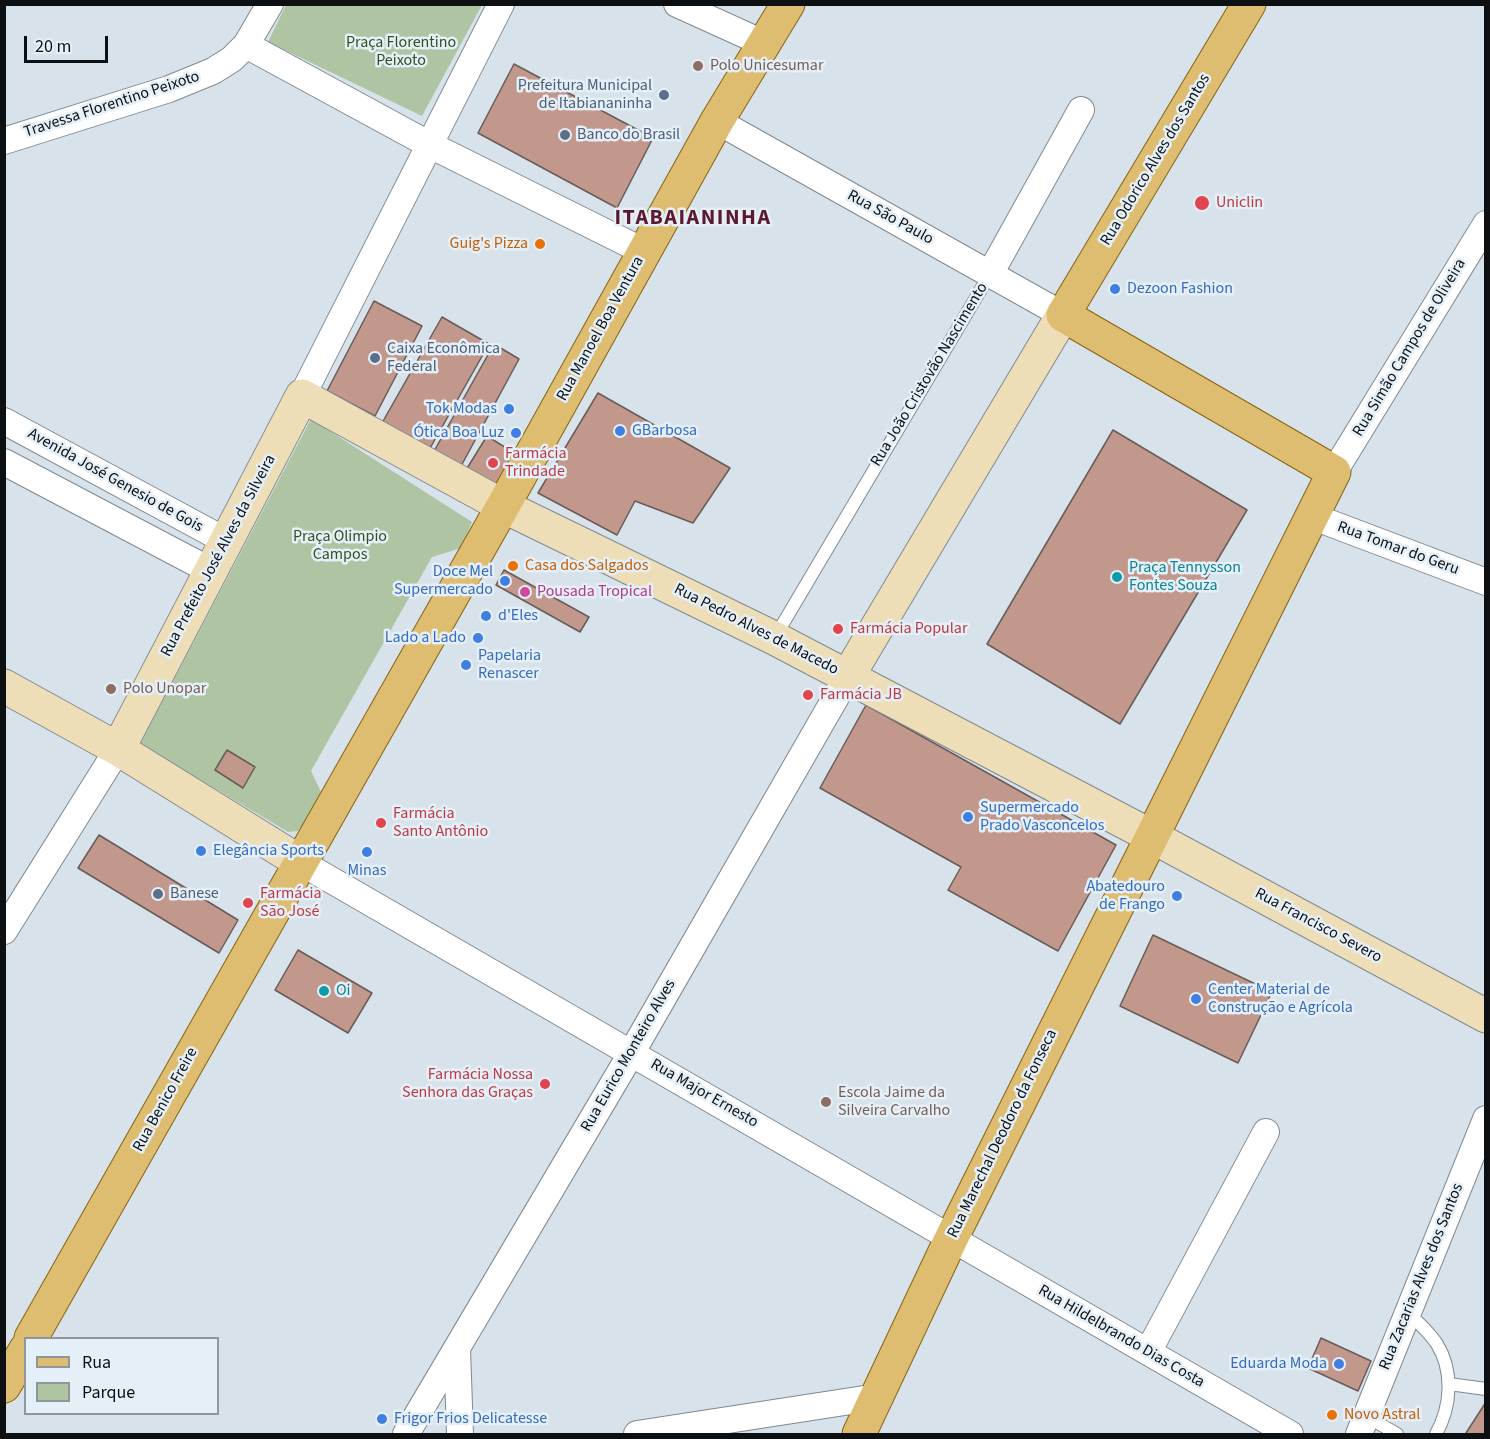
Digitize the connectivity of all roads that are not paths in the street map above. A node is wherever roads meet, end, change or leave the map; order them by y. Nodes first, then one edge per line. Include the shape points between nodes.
1 (270, 4) edge
2 (501, 4) edge
3 (677, 4) edge
4 (788, 4) edge
5 (1249, 4) edge
6 (763, 43) junction
7 (246, 45) junction
8 (1081, 110) dead end
9 (717, 121) junction
10 (4, 141) edge
11 (430, 145) junction
12 (1485, 224) edge
13 (643, 252) junction
14 (990, 274) junction
15 (1063, 315) junction
16 (302, 396) junction
17 (4, 421) edge
18 (4, 462) edge
19 (1334, 472) junction
20 (503, 506) junction
21 (1311, 516) junction
22 (226, 541) junction
23 (211, 571) junction
24 (1485, 582) edge
25 (774, 638) junction
26 (848, 676) junction
27 (4, 686) edge
28 (117, 749) junction
29 (1151, 836) junction
30 (300, 862) junction
31 (4, 931) edge
32 (1485, 1016) edge
33 (632, 1052) junction
34 (1485, 1119) edge
35 (1266, 1132) dead end
36 (951, 1239) junction
37 (1408, 1313) junction
38 (32, 1337) edge
39 (457, 1349) junction
40 (24, 1351) edge
41 (1148, 1352) junction
42 (1449, 1384) junction
43 (4, 1386) edge
44 (1485, 1389) edge
45 (877, 1397) junction
46 (1362, 1425) edge
47 (406, 1434) edge
48 (460, 1434) edge
49 (637, 1434) edge
50 (859, 1434) edge
51 (1290, 1434) edge
52 (1397, 1434) edge
53 (1436, 1434) edge

1 - 7 street
2 - 11 street
3 - 6 street
4 - 6 main road, Rua Manoel Boa Ventura
5 - 15 main road, Rua Odorico Alves dos Santos
6 - 9 main road, Rua Manoel Boa Ventura
7 - 10 street, Travessa Florentino Peixoto via 213,71 169,89
7 - 11 street
8 - 14 street, Rua João Cristovão Nascimento
9 - 13 main road, Rua Manoel Boa Ventura
9 - 14 street, Rua São Paulo
11 - 13 street
11 - 16 street
12 - 19 street, Rua Simão Campos de Oliveira
13 - 20 main road, Rua Manoel Boa Ventura
14 - 15 street, Rua São Paulo
14 - 25 lane, Rua João Cristovão Nascimento
15 - 19 main road
15 - 26 main road
16 - 20 main road
16 - 22 main road, Rua Prefeito José Alves da Silveira
17 - 22 street, Avenida José Genesio de Gois
18 - 23 street, Avenida José Genesio de Gois
19 - 21 main road
20 - 25 main road, Rua Pedro Alves de Macedo
20 - 30 main road
21 - 24 street, Rua Tomar do Geru
21 - 29 main road
22 - 23 main road, Rua Prefeito José Alves da Silveira
23 - 28 main road, Rua Prefeito José Alves da Silveira
25 - 26 main road, Rua Pedro Alves de Macedo
26 - 29 main road
26 - 33 street, Rua Eurico Monteiro Alves
27 - 28 main road
28 - 30 main road
28 - 31 street, Rua Prefeito José Alves da Silveira
29 - 32 main road, Rua Francisco Severo
29 - 36 main road, Rua Marechal Deodoro da Fonseca
30 - 33 street, Rua Major Ernesto
30 - 38 main road, Rua Benico Freire
33 - 36 street, Rua Major Ernesto
33 - 39 street, Rua Eurico Monteiro Alves
34 - 37 street, Rua Zacarias Alves dos Santos
35 - 41 street
36 - 41 street, Rua Hildelbrando Dias Costa
36 - 45 main road, Rua Marechal Deodoro da Fonseca
37 - 42 lane via 1437,1344
37 - 46 street, Rua Zacarias Alves dos Santos
39 - 47 street, Rua Eurico Monteiro Alves
39 - 48 street
40 - 43 main road
41 - 51 street, Rua Hildelbrando Dias Costa
42 - 44 lane
42 - 53 lane via 1449,1402
45 - 49 street
45 - 50 main road, Rua Marechal Deodoro da Fonseca
46 - 52 lane

